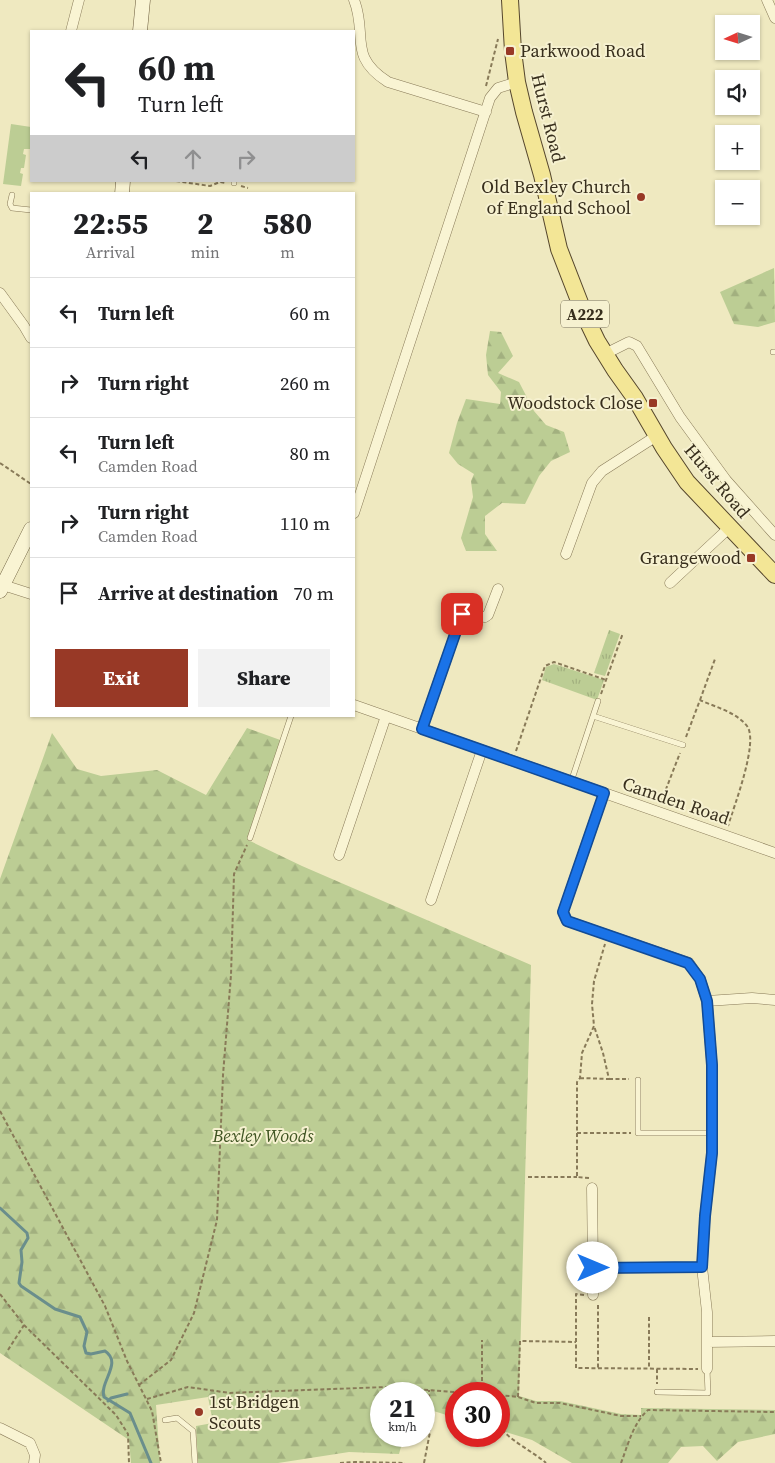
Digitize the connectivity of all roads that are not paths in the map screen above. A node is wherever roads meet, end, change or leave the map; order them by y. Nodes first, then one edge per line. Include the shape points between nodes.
1 (79, 0) edge
2 (143, 0) edge
3 (354, 0) edge
4 (510, 0) edge
5 (767, 0) edge
6 (775, 18) edge
7 (71, 30) edge
8 (140, 30) edge
9 (517, 82) junction
10 (486, 112) junction
11 (12, 195) dead end
12 (30, 210) edge
13 (0, 293) edge
14 (30, 336) edge
15 (605, 354) junction
16 (658, 435) junction
17 (355, 509) edge
18 (729, 528) junction
19 (30, 531) edge
20 (775, 535) edge
21 (566, 554) dead end
22 (775, 575) edge
23 (670, 583) dead end
24 (2, 588) edge
25 (498, 589) dead end
26 (30, 594) edge
27 (447, 609) dead end
28 (462, 614) junction
29 (598, 701) road end
30 (355, 705) edge
31 (386, 716) junction
32 (594, 716) junction
33 (291, 717) edge
34 (422, 729) junction
35 (683, 745) road end
36 (482, 750) junction
37 (571, 782) junction
38 (604, 793) junction
39 (250, 838) road end
40 (775, 853) edge
41 (339, 855) dead end
42 (431, 900) dead end
43 (775, 1000) edge
44 (707, 1001) junction
45 (638, 1080) road end
46 (713, 1133) junction
47 (592, 1188) road end
48 (702, 1267) junction
49 (593, 1268) junction
50 (593, 1295) road end
51 (775, 1341) edge
52 (707, 1342) junction
53 (708, 1369) joint
54 (657, 1392) road end
55 (165, 1420) dead end
56 (0, 1428) edge
57 (34, 1463) edge
58 (195, 1463) edge

1 - 7 street
2 - 8 main road
3 - 10 street via 359,14 362,54 378,76 388,82
4 - 9 main road, Hurst Road / A222
5 - 6 street
9 - 10 street via 498,88 490,98
9 - 15 main road, Hurst Road / A222 via 560,249 582,308
10 - 17 street
11 - 12 lane via 12,208
13 - 14 street
15 - 16 main road, Hurst Road / A222
15 - 20 street, Hurst Road via 629,342 637,346 680,417 726,482
16 - 18 main road, Hurst Road / A222 via 687,482
16 - 21 street via 602,471 592,483
18 - 22 main road, Hurst Road / A222
18 - 23 street
19 - 24 main road
24 - 26 street
25 - 28 street via 488,615
27 - 28 street
28 - 34 street
29 - 32 lane
30 - 31 street, Camden Road
31 - 34 street, Camden Road
31 - 41 street
32 - 35 lane
32 - 37 lane
33 - 39 lane
34 - 36 street, Camden Road
36 - 37 street, Camden Road
36 - 42 street
37 - 38 street, Camden Road
38 - 40 street, Camden Road
38 - 44 street via 563,912 567,921 688,963 700,979
43 - 44 street
44 - 46 street
45 - 46 lane via 638,1133
46 - 48 street
47 - 49 street
48 - 49 street
48 - 52 street
49 - 50 street
51 - 52 street
52 - 53 street
53 - 54 lane via 708,1393
55 - 58 lane via 177,1418 193,1431
56 - 57 street via 30,1442

